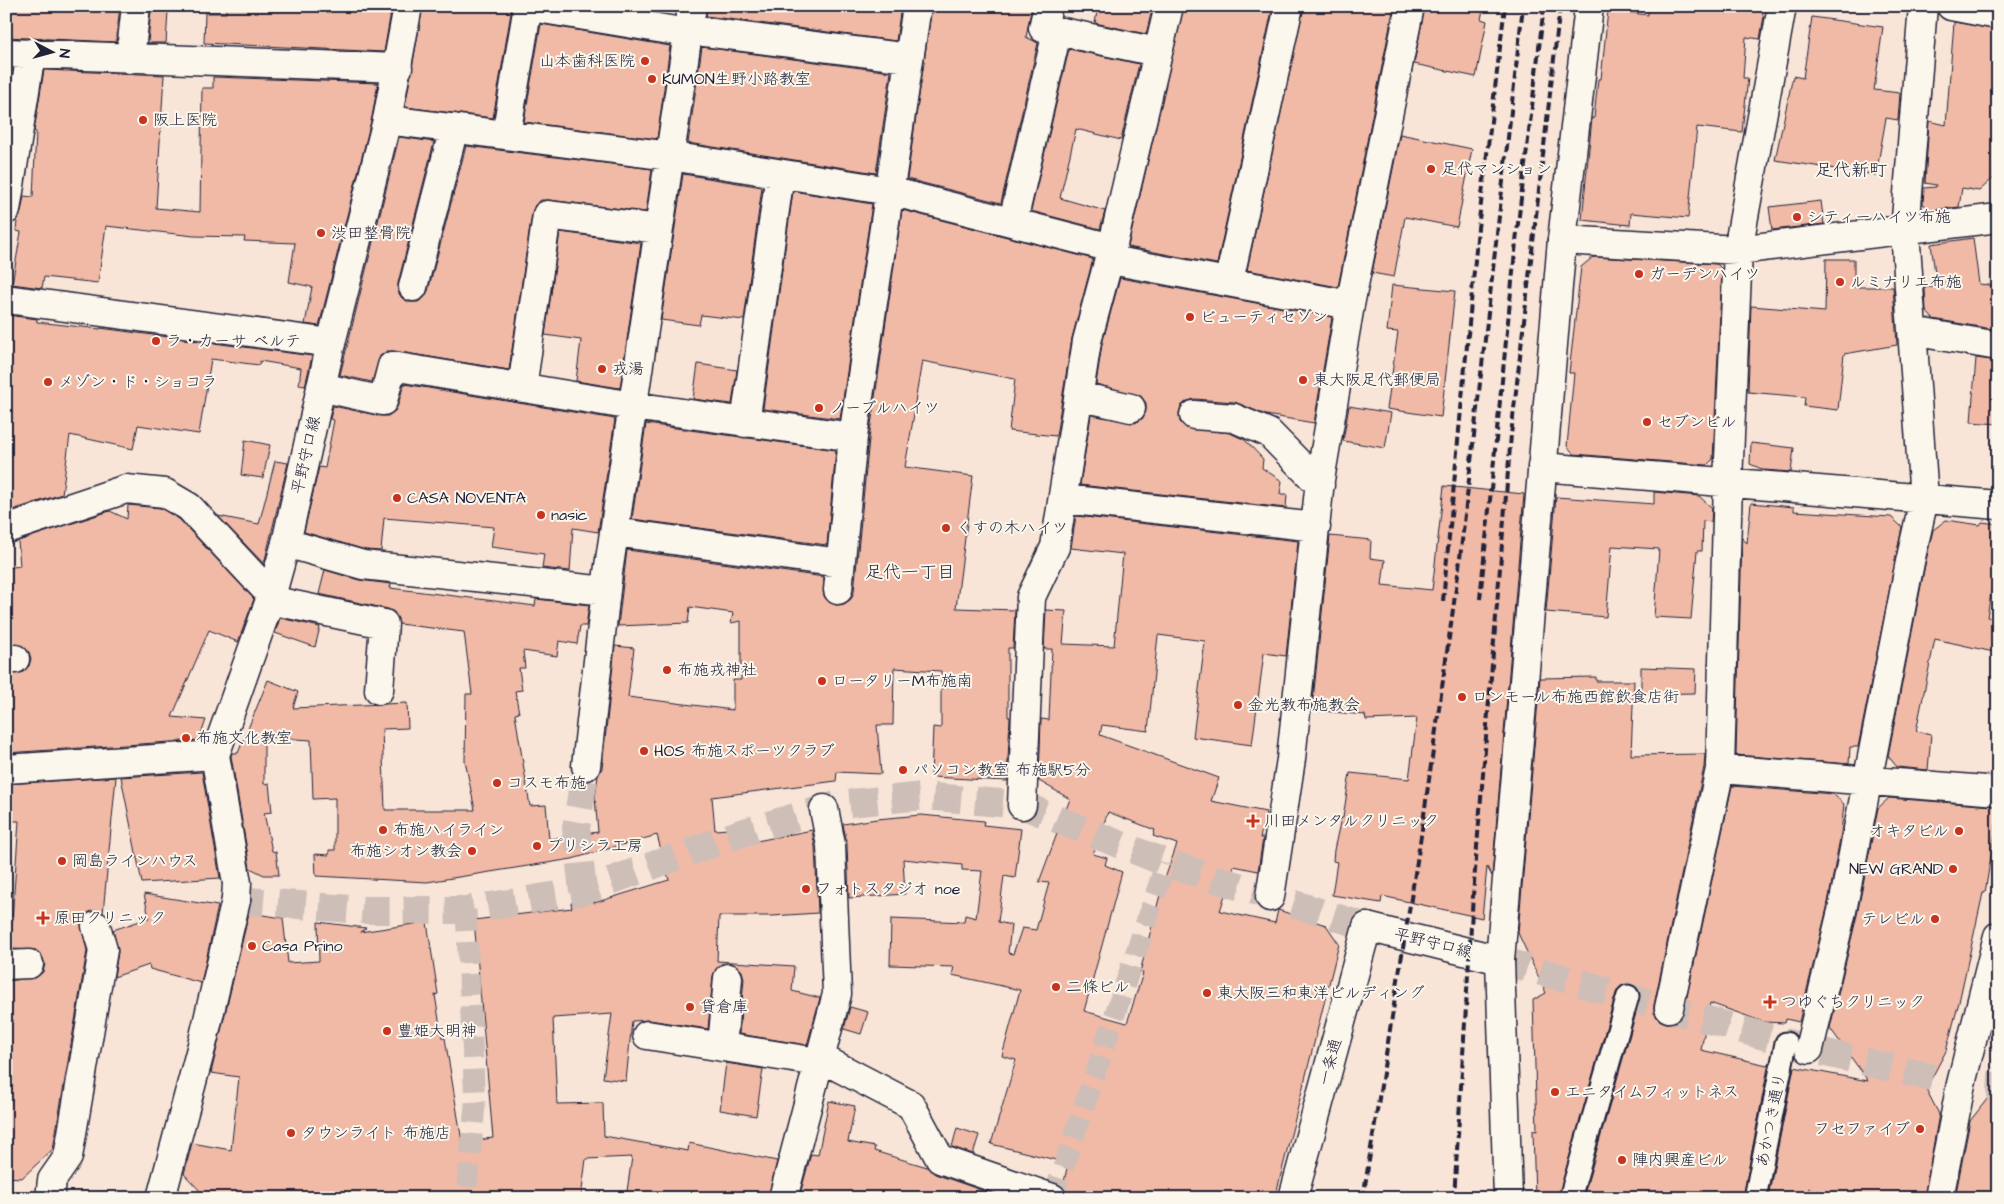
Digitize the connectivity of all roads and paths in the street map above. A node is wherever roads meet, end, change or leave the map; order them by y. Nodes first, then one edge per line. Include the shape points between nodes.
1 (136, 6) edge
2 (408, 6) edge
3 (527, 6) edge
4 (917, 6) edge
5 (1048, 6) edge
6 (1169, 6) edge
7 (1288, 6) edge
8 (1410, 6) edge
9 (1588, 6) edge
10 (1782, 6) edge
11 (1923, 6) edge
12 (1951, 6) edge
13 (1998, 14) edge
14 (690, 23) edge
15 (1057, 32) junction
16 (1157, 52) junction
17 (19, 53) edge
18 (909, 58) junction
19 (130, 59) junction
20 (398, 68) junction
21 (387, 120) junction
22 (454, 128) junction
23 (506, 135) junction
24 (670, 156) junction
25 (780, 174) junction
26 (890, 191) junction
27 (6, 210) edge
28 (1998, 218) edge
29 (1013, 221) junction
30 (659, 229) junction
31 (1905, 231) junction
32 (1562, 240) junction
33 (1112, 248) junction
34 (1738, 250) junction
35 (1229, 281) junction
36 (413, 287) dead end
37 (6, 299) edge
38 (1350, 305) junction
39 (1912, 332) junction
40 (331, 343) junction
41 (1998, 346) edge
42 (321, 387) junction
43 (522, 388) junction
44 (1079, 396) junction
45 (633, 406) junction
46 (1131, 408) dead end
47 (1194, 415) dead end
48 (745, 423) junction
49 (853, 437) junction
50 (1542, 466) junction
51 (1728, 482) junction
52 (1320, 484) junction
53 (1064, 499) junction
54 (1924, 499) junction
55 (1998, 505) edge
56 (1316, 527) junction
57 (6, 529) edge
58 (614, 532) junction
59 (286, 543) junction
60 (606, 591) junction
61 (270, 598) junction
62 (379, 690) dead end
63 (214, 755) junction
64 (586, 766) tunnel mouth
65 (6, 769) edge
66 (1720, 769) junction
67 (1869, 781) junction
68 (1998, 791) edge
69 (1022, 804) dead end
70 (824, 809) dead end
71 (1270, 897) dead end
72 (96, 926) dead end
73 (1367, 927) joint
74 (1998, 936) edge
75 (1500, 960) junction
76 (728, 978) dead end
77 (1628, 996) dead end
78 (1669, 1008) dead end
79 (647, 1035) dead end
80 (1797, 1046) joint
81 (722, 1047) junction
82 (819, 1060) junction
83 (50, 1198) edge
84 (162, 1198) edge
85 (783, 1198) edge
86 (1052, 1198) edge
87 (1293, 1198) edge
88 (1508, 1198) edge
89 (1570, 1198) edge
90 (1755, 1198) edge
91 (1939, 1198) edge

1 - 19 street
2 - 20 street, 平野守口線
3 - 14 street
3 - 23 street
4 - 18 street
5 - 15 street via 1043,28
6 - 16 street
7 - 35 street
8 - 38 street
9 - 32 street
10 - 34 street
11 - 31 street
12 - 13 street
14 - 18 street
14 - 24 street
15 - 16 street
15 - 29 street
16 - 33 street
17 - 19 street
17 - 27 street
18 - 26 street
19 - 20 street
20 - 21 street, 平野守口線
21 - 22 street
21 - 40 street, 平野守口線
22 - 23 street
22 - 36 street
23 - 24 street
24 - 25 street
24 - 30 street
25 - 26 street
25 - 48 street
26 - 29 street
26 - 49 street
28 - 31 street
29 - 33 street
30 - 43 street via 546,215
30 - 45 street
31 - 34 street
31 - 39 street
32 - 34 street
32 - 50 street
33 - 35 street via 1111,260
33 - 44 street via 1087,342
34 - 51 street
35 - 38 street
37 - 40 street
38 - 52 street
39 - 41 street
39 - 54 street
40 - 42 street, 平野守口線
42 - 43 street via 382,402 392,366
42 - 59 street, 平野守口線
43 - 45 street
44 - 46 street
44 - 53 street
45 - 48 street
45 - 58 street
47 - 52 street via 1234,418 1269,433
48 - 49 street
49 - 58 street via 839,576
50 - 51 street
50 - 75 street
51 - 54 street
51 - 66 street
52 - 56 street
53 - 56 street
53 - 69 street via 1055,548 1031,596
54 - 55 street
54 - 67 street
56 - 71 street via 1291,759
57 - 61 street via 126,489 165,494 189,507
58 - 60 street
59 - 60 street via 363,565
59 - 61 street, 平野守口線
60 - 64 street
61 - 62 street via 384,624
61 - 63 street, 平野守口線
63 - 65 street
63 - 84 street via 237,883 236,900
66 - 67 street
66 - 78 street
67 - 68 street
67 - 80 street via 1842,911
70 - 82 street via 831,845 837,994
72 - 83 street via 103,950 68,1157 52,1180
73 - 75 street, 平野守口線
73 - 87 street, 一条通
74 - 91 street via 1961,1084
75 - 88 street
76 - 81 street
77 - 89 street
79 - 81 street
80 - 90 street, あかつき通り
81 - 82 street
82 - 85 street
82 - 86 street via 910,1104 940,1159

